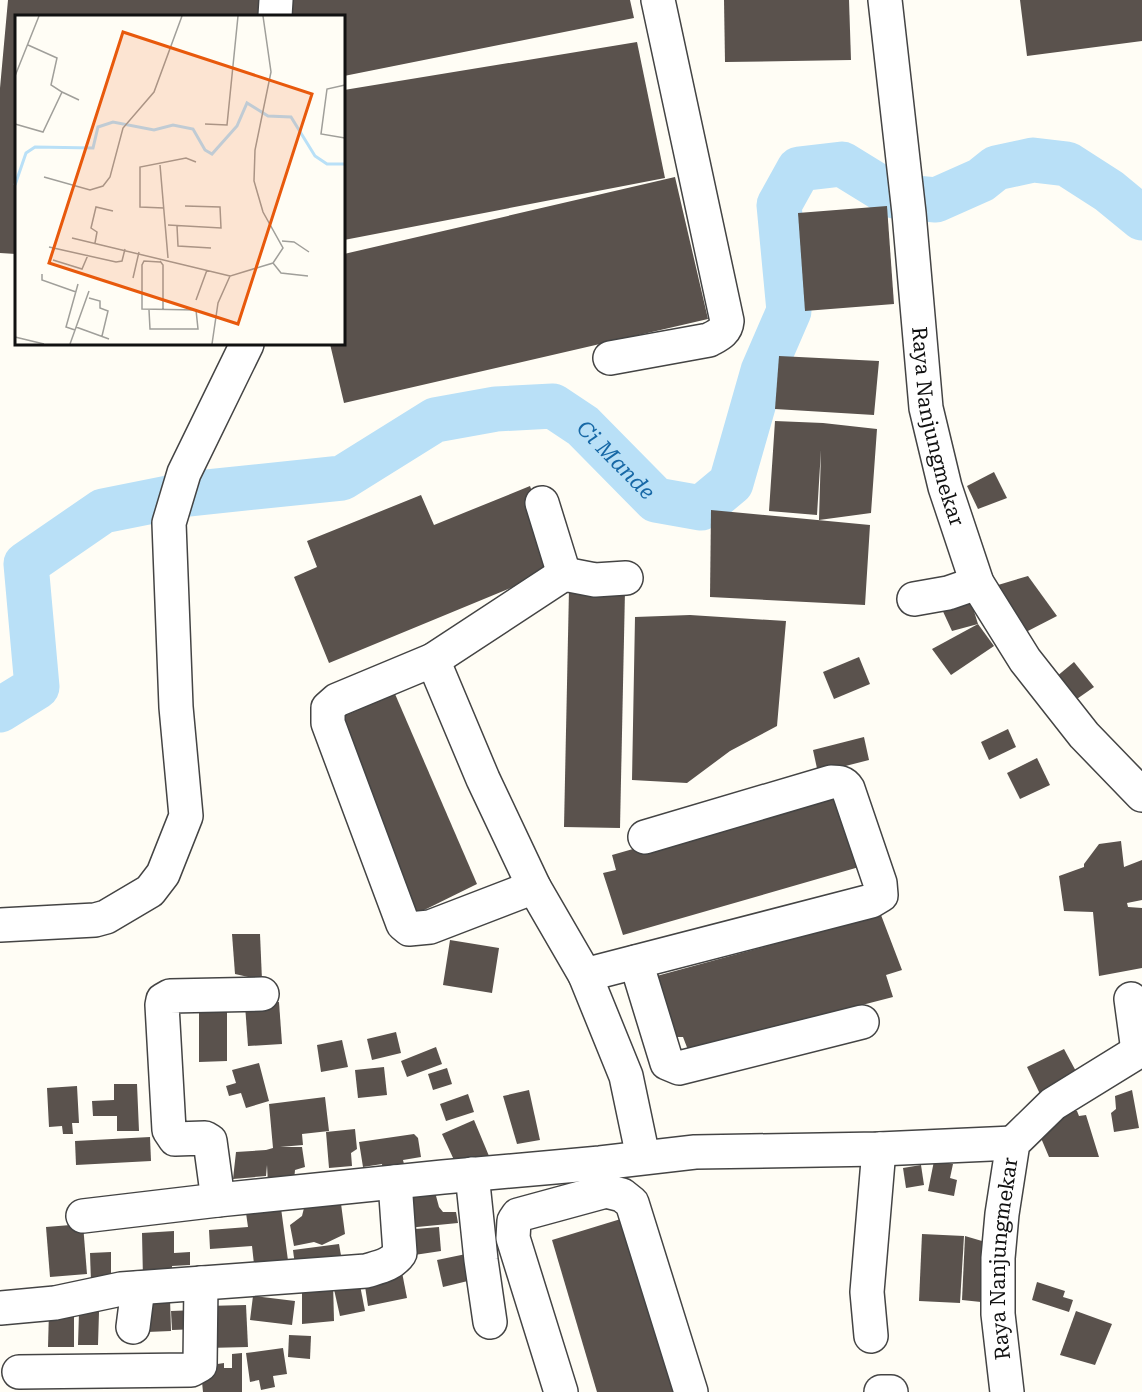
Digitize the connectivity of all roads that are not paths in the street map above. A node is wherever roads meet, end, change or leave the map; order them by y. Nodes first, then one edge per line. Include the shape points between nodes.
1 (276, 0) edge
2 (658, 0) edge
3 (885, 0) edge
4 (275, 15) edge
5 (247, 345) edge
6 (610, 358) dead end
7 (542, 503) dead end
8 (564, 574) junction
9 (626, 578) dead end
10 (977, 583) junction
11 (914, 599) dead end
12 (433, 660) junction
13 (1142, 795) edge
14 (645, 837) dead end
15 (534, 887) junction
16 (0, 925) edge
17 (636, 962) junction
18 (585, 975) junction
19 (262, 994) dead end
20 (1131, 999) dead end
21 (862, 1022) dead end
22 (1140, 1050) edge
23 (1013, 1143) junction
24 (879, 1149) junction
25 (643, 1157) junction
26 (472, 1174) junction
27 (603, 1177) junction
28 (395, 1182) junction
29 (218, 1200) junction
30 (83, 1216) dead end
31 (201, 1283) junction
32 (138, 1288) junction
33 (0, 1308) edge
34 (490, 1322) dead end
35 (133, 1327) dead end
36 (871, 1336) dead end
37 (19, 1372) dead end
38 (561, 1392) edge
39 (691, 1392) edge
40 (881, 1392) edge
41 (891, 1392) edge
42 (1007, 1392) edge

1 - 4 street
2 - 6 street via 727,327 709,339
3 - 10 street, Raya Nanjungmekar via 926,408 945,487
5 - 16 street via 184,473 169,523 176,707 186,816 163,873 150,891 106,917
7 - 8 street
8 - 9 street
8 - 12 street
10 - 11 street
10 - 13 street, Raya Nanjungmekar via 1025,660 1084,735
12 - 15 street
12 - 15 street via 337,700 328,708 328,723 399,917 409,929 421,929
14 - 17 street via 838,782 845,784 851,797 881,895 871,901
15 - 18 street
17 - 18 street
17 - 21 street via 667,1063 679,1068
18 - 25 street via 626,1076
19 - 29 street via 170,996 163,1000 169,1130 175,1139 210,1141
20 - 22 street
22 - 23 street, Raya Nanjungmekar via 1053,1104
23 - 24 street
23 - 42 street, Raya Nanjungmekar via 998,1258 998,1314
24 - 25 street via 695,1152
24 - 36 street via 867,1292
25 - 27 street
26 - 27 street
26 - 28 street
26 - 34 street
27 - 38 street via 518,1215 514,1221 513,1238
27 - 39 street via 632,1203
28 - 29 street
28 - 31 street via 400,1253 389,1264 366,1271
29 - 30 street
31 - 32 street
31 - 37 street via 200,1365 196,1369
32 - 33 street
32 - 35 street
40 - 41 street

